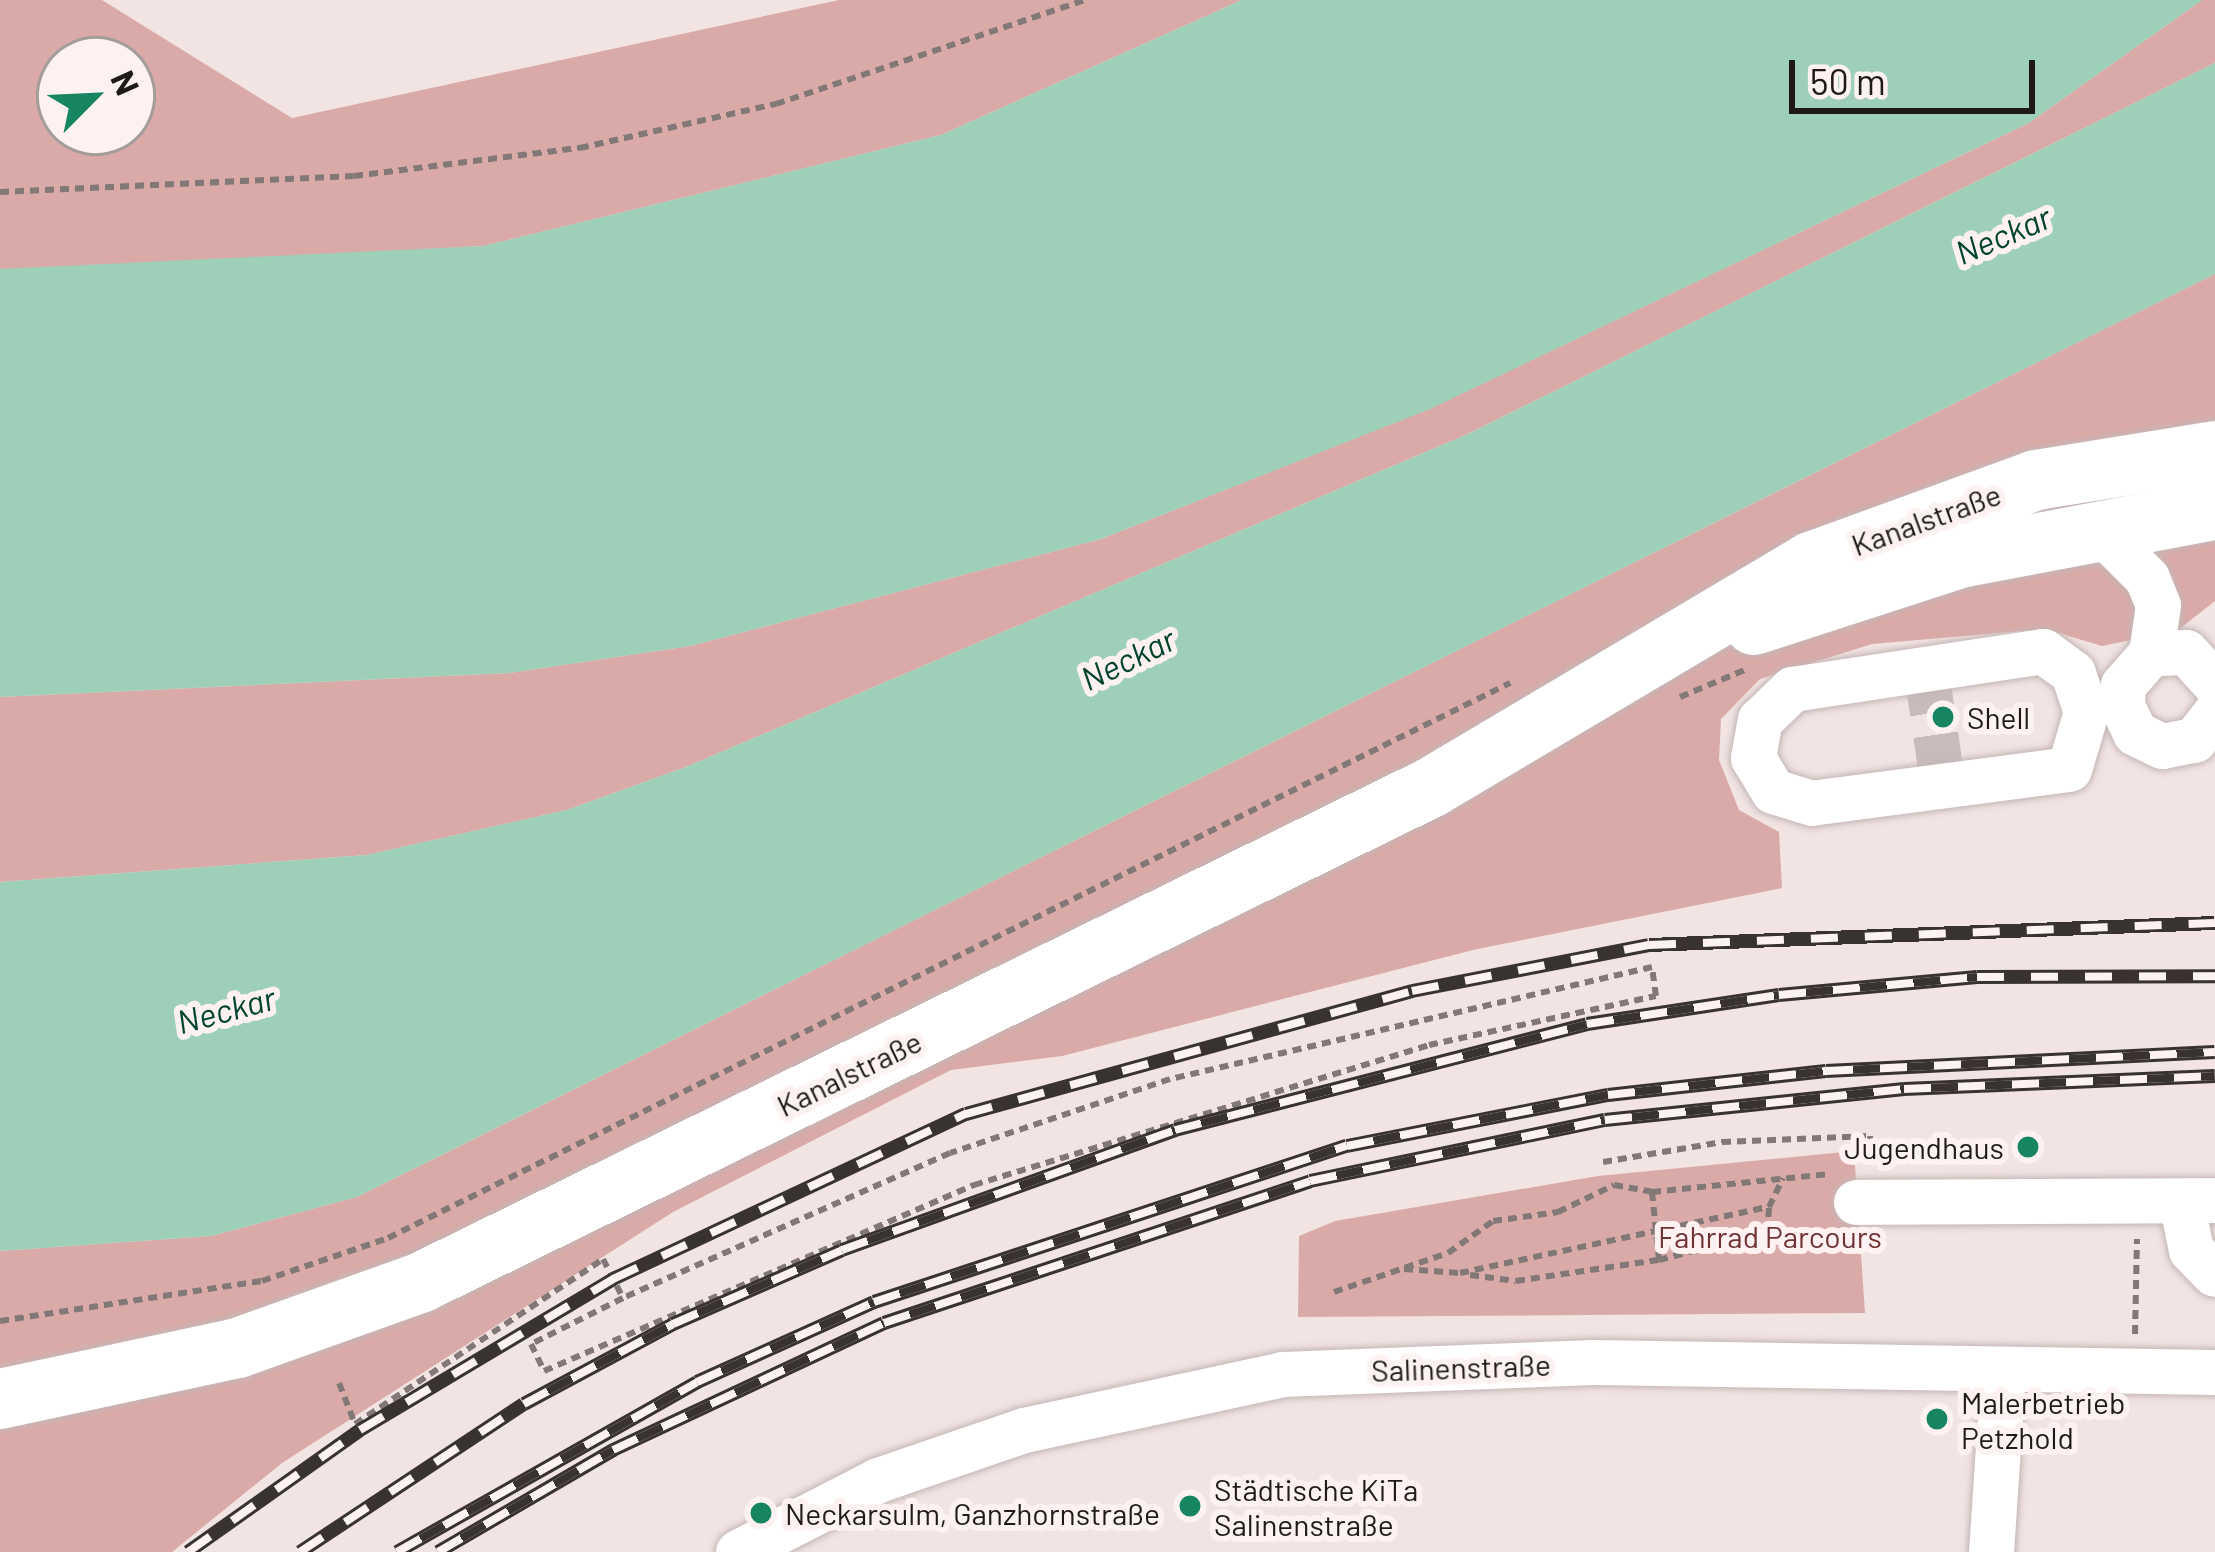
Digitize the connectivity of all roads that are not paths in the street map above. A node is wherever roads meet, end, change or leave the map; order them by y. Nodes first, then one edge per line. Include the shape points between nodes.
1 (2215, 451) edge
2 (2215, 509) edge
3 (2097, 528) junction
4 (2150, 653) junction
5 (1663, 656) junction
6 (2215, 685) edge
7 (2104, 709) junction
8 (2215, 713) edge
9 (2178, 1200) edge
10 (1866, 1202) road end
11 (2214, 1274) edge
12 (2003, 1369) junction
13 (2215, 1372) edge
14 (0, 1399) edge
15 (738, 1552) edge
16 (1991, 1552) edge

1 - 5 main road, Kanalstraße via 1938,508 1811,562
2 - 3 main road, Kanalstraße
3 - 4 street via 2147,578 2158,605
3 - 5 main road, Kanalstraße via 1960,558
4 - 6 street via 2186,652
4 - 7 street
5 - 14 main road, Kanalstraße via 1432,787 422,1282 238,1348
7 - 7 street via 2043,651 1837,676 1792,689 1760,720 1753,758 1773,791 1812,802 2069,769
7 - 8 street via 2162,746 2194,740
9 - 10 street
9 - 11 street via 2191,1250
12 - 13 street, Salinenstraße
12 - 15 street, Salinenstraße via 1593,1362 1282,1374 1024,1430 878,1480
12 - 16 street

